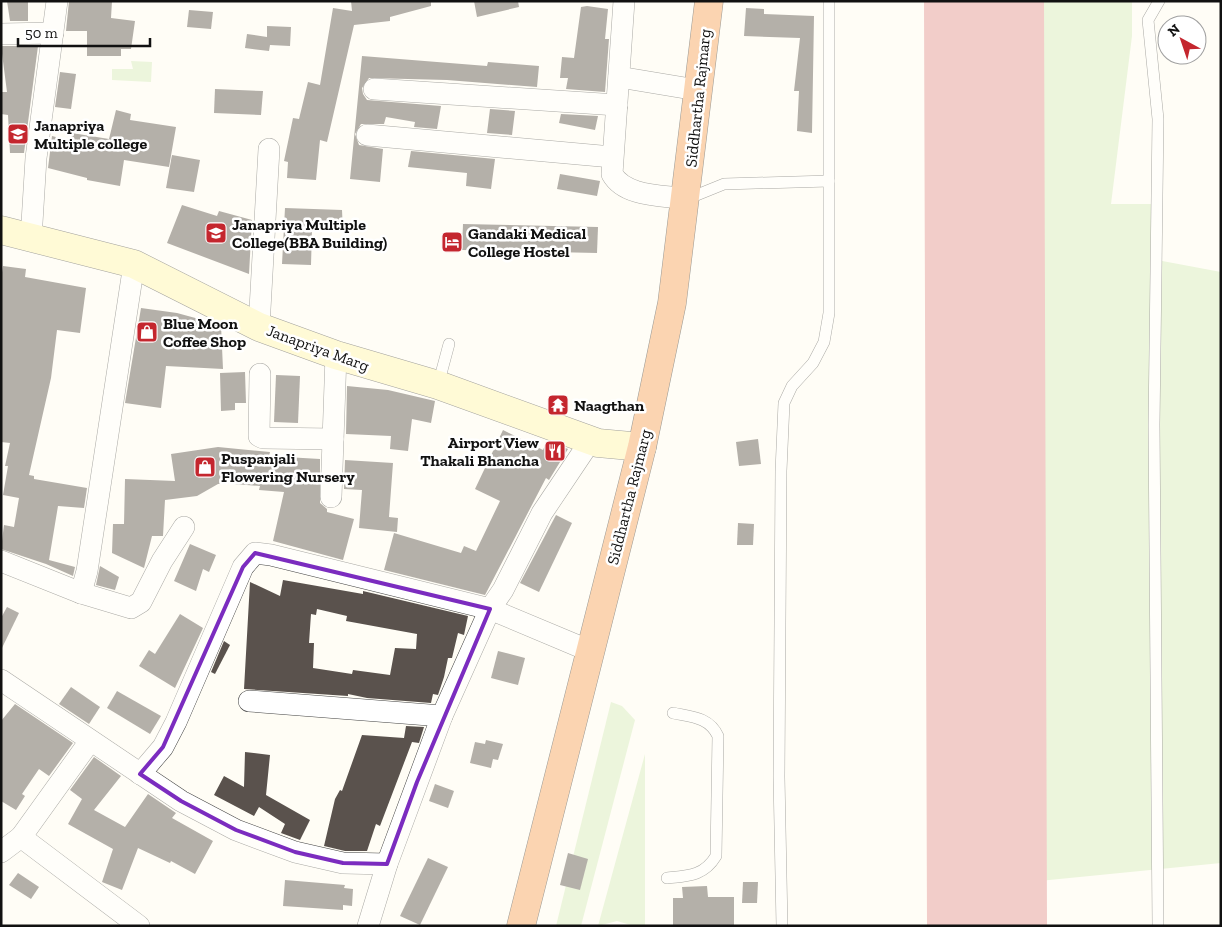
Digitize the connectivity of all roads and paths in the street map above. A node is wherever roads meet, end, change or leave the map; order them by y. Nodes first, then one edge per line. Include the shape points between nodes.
1 (57, 1) edge
2 (624, 1) edge
3 (709, 1) edge
4 (829, 1) edge
5 (1159, 1) edge
6 (53, 33) junction
7 (1, 34) edge
8 (619, 77) junction
9 (374, 89) dead end
10 (697, 90) junction
11 (617, 105) junction
12 (367, 135) dead end
13 (269, 149) dead end
14 (612, 157) junction
15 (829, 181) junction
16 (686, 199) junction
17 (1, 230) edge
18 (31, 239) junction
19 (134, 264) junction
20 (259, 326) junction
21 (449, 344) dead end
22 (336, 355) junction
23 (260, 374) dead end
24 (438, 385) junction
25 (333, 439) junction
26 (591, 440) junction
27 (642, 447) junction
28 (331, 497) dead end
29 (184, 527) dead end
30 (1, 561) edge
31 (81, 593) junction
32 (490, 609) junction
33 (590, 651) junction
34 (1, 680) edge
35 (250, 701) dead end
36 (673, 713) dead end
37 (442, 716) junction
38 (90, 741) junction
39 (140, 774) junction
40 (21, 837) junction
41 (1, 852) edge
42 (387, 864) junction
43 (666, 878) dead end
44 (140, 926) edge
45 (368, 926) edge
46 (521, 926) edge
47 (782, 926) edge
48 (1158, 926) edge

1 - 6 street
2 - 8 street
3 - 10 highway, Siddhartha Rajmarg
4 - 15 lane
5 - 48 lane via 1148,20 1158,119 1154,435
6 - 7 street
6 - 18 street via 36,158
8 - 10 street
8 - 11 street
9 - 11 street
10 - 16 highway, Siddhartha Rajmarg
11 - 14 street
12 - 14 street
13 - 20 street
14 - 16 street via 612,174 626,189
15 - 16 lane via 724,184
15 - 47 lane via 829,313 824,342 813,364 792,386 784,403 779,777
16 - 27 highway, Siddhartha Rajmarg via 672,303
17 - 18 main road, Janapriya Marg
18 - 19 main road, Janapriya Marg
19 - 20 main road, Janapriya Marg
19 - 31 street
20 - 22 main road, Janapriya Marg
21 - 24 lane
22 - 24 main road, Janapriya Marg
22 - 25 street
23 - 25 street via 259,436
24 - 26 main road, Janapriya Marg
25 - 28 street
26 - 27 main road, Janapriya Marg
26 - 32 street via 542,514
27 - 33 highway, Siddhartha Rajmarg
29 - 31 street via 141,602 131,608
30 - 31 street
32 - 33 street
32 - 37 street
32 - 39 street via 271,555 255,554 243,567 163,747
33 - 46 highway, Siddhartha Rajmarg
34 - 38 street
35 - 37 street
36 - 43 lane via 706,720 718,736 716,856 709,868 689,876
37 - 42 street
38 - 39 street
38 - 40 street
39 - 42 street via 180,801 236,830 295,852 343,863
40 - 41 street
40 - 44 street
42 - 45 street

